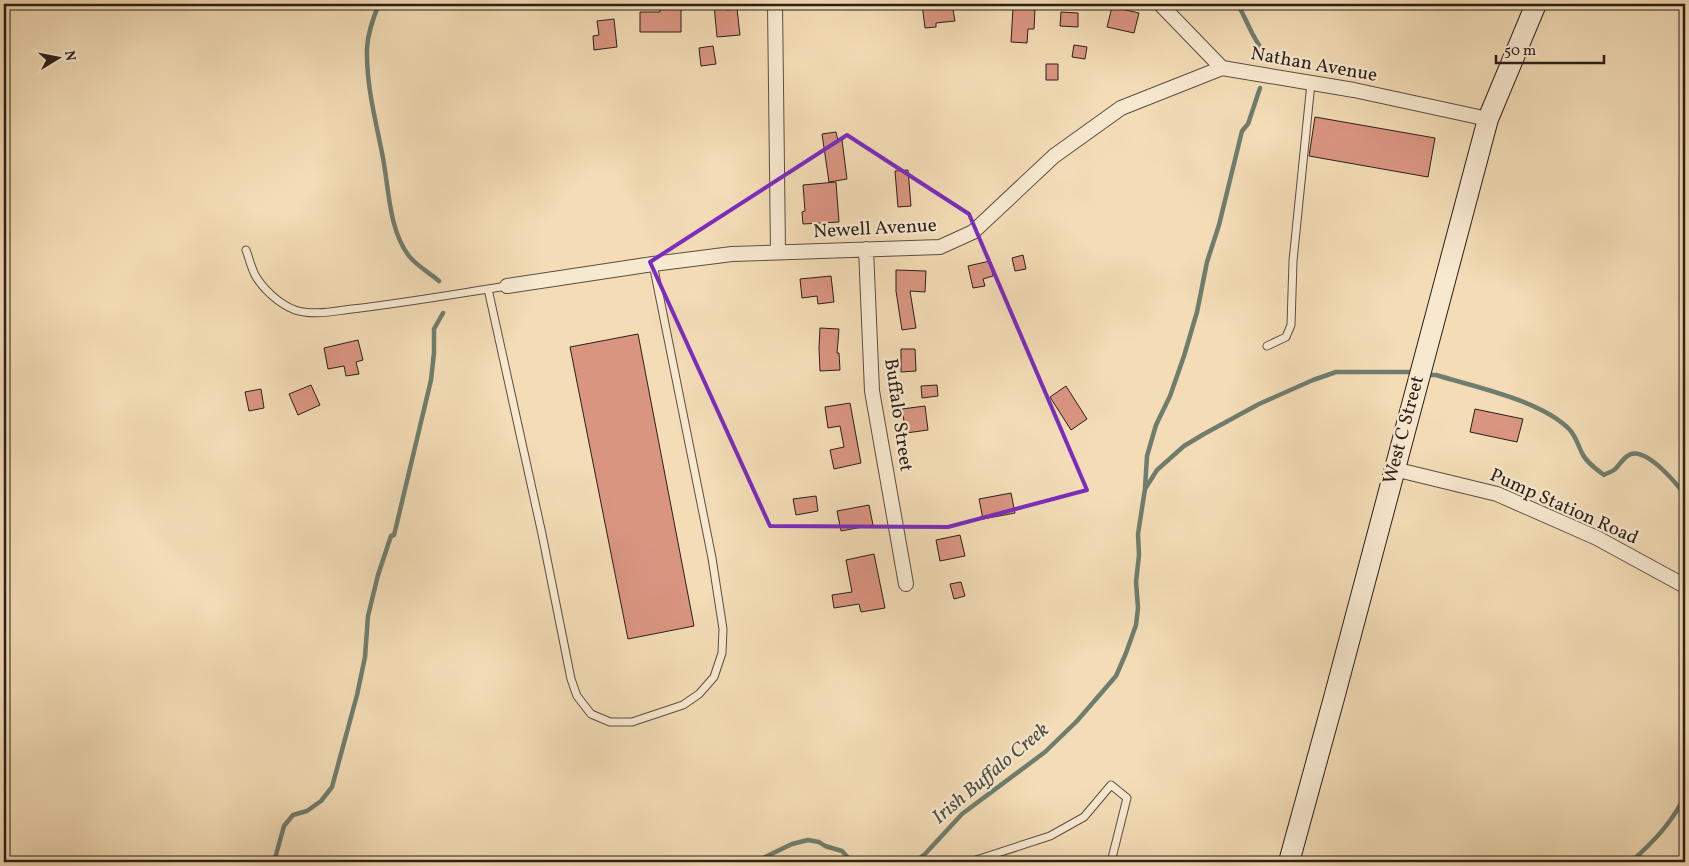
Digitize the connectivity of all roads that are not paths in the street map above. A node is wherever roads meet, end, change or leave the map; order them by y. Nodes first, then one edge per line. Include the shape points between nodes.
1 (775, 4) edge
2 (1160, 4) edge
3 (1536, 4) edge
4 (1222, 68) junction
5 (1311, 83) junction
6 (1488, 119) junction
7 (866, 249) junction
8 (246, 250) dead end
9 (778, 252) junction
10 (653, 264) junction
11 (506, 286) joint
12 (488, 289) junction
13 (1267, 346) dead end
14 (1394, 469) junction
15 (906, 584) dead end
16 (1685, 586) edge
17 (970, 862) edge
18 (1111, 862) edge
19 (1289, 862) edge

1 - 9 street
2 - 4 street, Nathan Avenue
3 - 6 main road, West C Street
4 - 5 street, Nathan Avenue
4 - 7 street, Newell Avenue via 1121,108 1054,156 973,232 940,247
5 - 6 street, Nathan Avenue
5 - 13 lane via 1293,261 1291,325 1286,337
6 - 14 main road, West C Street
7 - 9 street, Newell Avenue
7 - 15 street, Buffalo Street via 872,391
8 - 12 lane via 265,289 296,310 317,312
9 - 10 street, Newell Avenue
10 - 11 street, Newell Avenue
10 - 12 lane via 712,558 723,637 722,654 714,677 699,694 683,706 632,722 610,722 591,714 577,696 571,679
11 - 12 lane
14 - 16 street, Pump Station Road via 1497,494 1597,538
14 - 19 main road, West C Street
17 - 18 lane via 1050,836 1084,817 1111,785 1127,798

